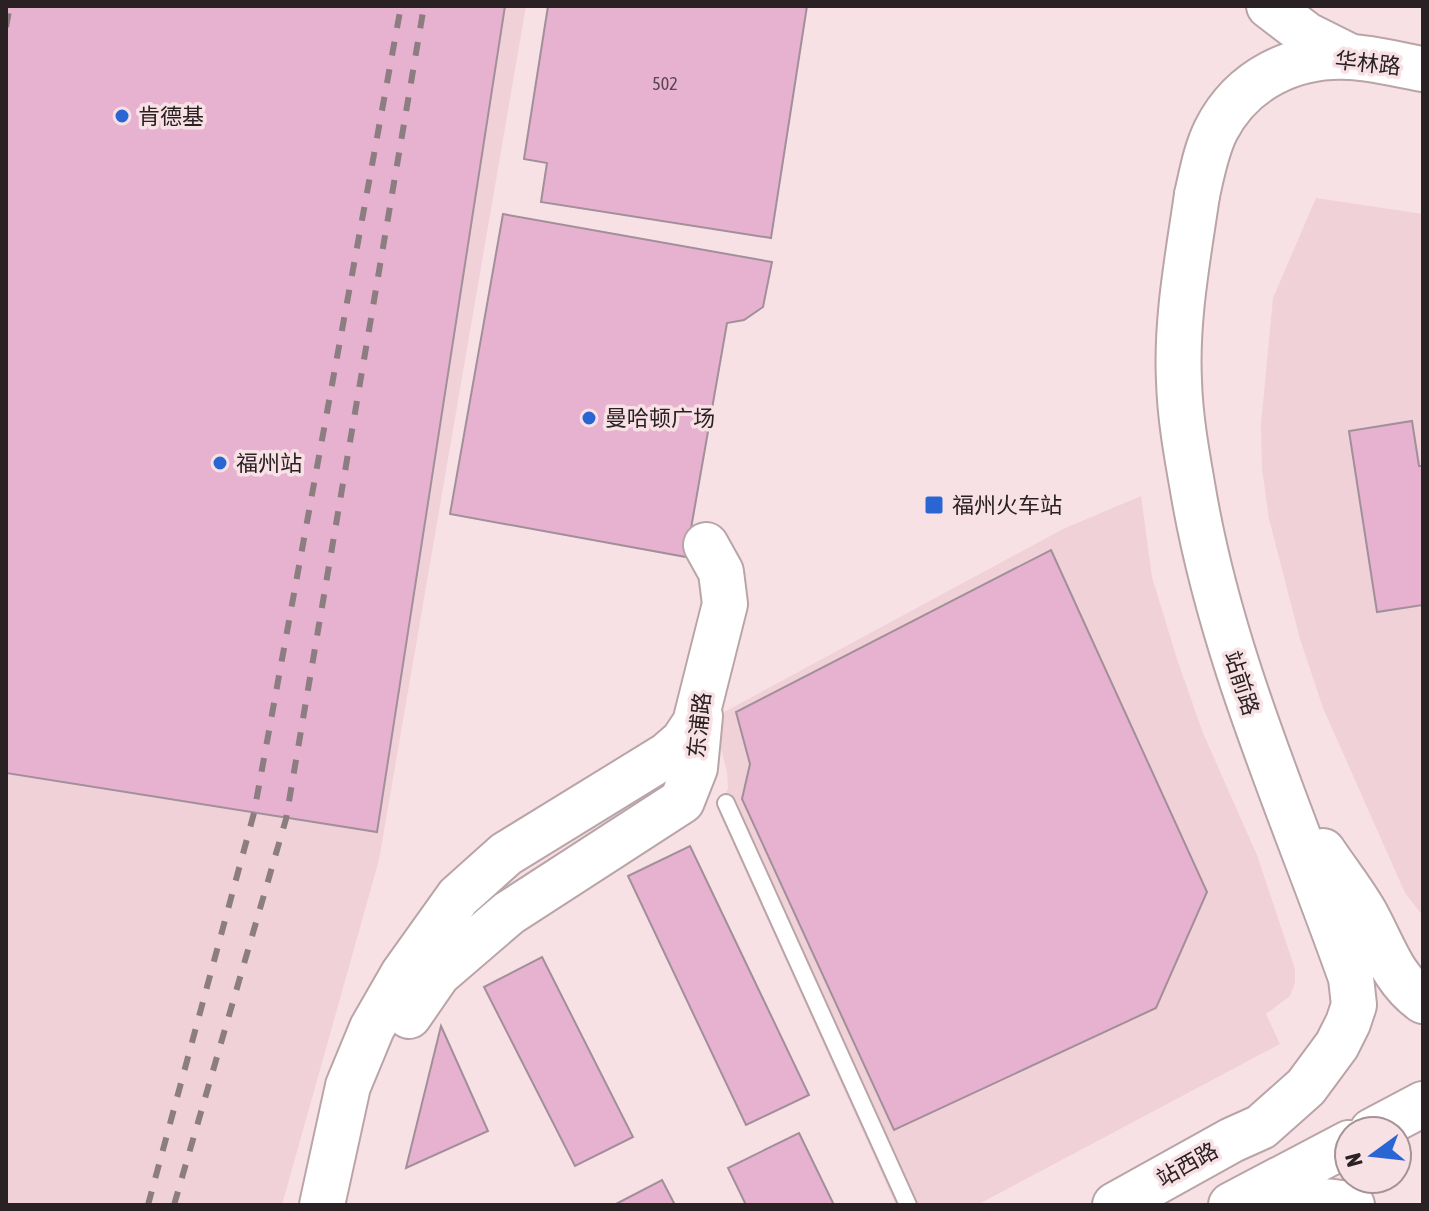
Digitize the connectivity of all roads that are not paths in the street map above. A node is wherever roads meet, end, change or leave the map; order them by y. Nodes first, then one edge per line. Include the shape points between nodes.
1 (1269, 6) edge
2 (1351, 57) junction
3 (1423, 69) edge
4 (1197, 195) joint
5 (706, 545) dead end
6 (704, 681) junction
7 (1281, 790) junction
8 (726, 803) dead end
9 (1423, 1001) edge
10 (1423, 1104) edge
11 (1402, 1115) edge
12 (1261, 1127) joint
13 (1333, 1151) edge
14 (1116, 1203) edge
15 (322, 1205) edge
16 (351, 1205) edge
17 (908, 1205) edge
18 (1231, 1205) edge
19 (1260, 1205) edge
20 (1352, 1205) edge

1 - 2 main road via 1307,35
2 - 3 main road, 华林路
2 - 4 main road, 华林路 via 1285,65 1249,88 1217,128
4 - 7 main road, 站前路 via 1180,315 1182,422 1209,572 1236,667
5 - 6 main road via 721,572 725,604
6 - 15 main road, 东浦路 via 695,723 677,748 506,854 458,897 403,974 367,1038 344,1100
6 - 16 main road, 东浦路 via 695,768 682,801 509,913 455,958 423,994 384,1069
7 - 9 main road via 1366,914 1408,991
7 - 12 main road, 站前路 via 1351,978 1354,1005 1323,1065
8 - 17 lane
10 - 11 main road
12 - 14 main road, 站西路
13 - 18 main road
19 - 20 main road via 1298,1200

